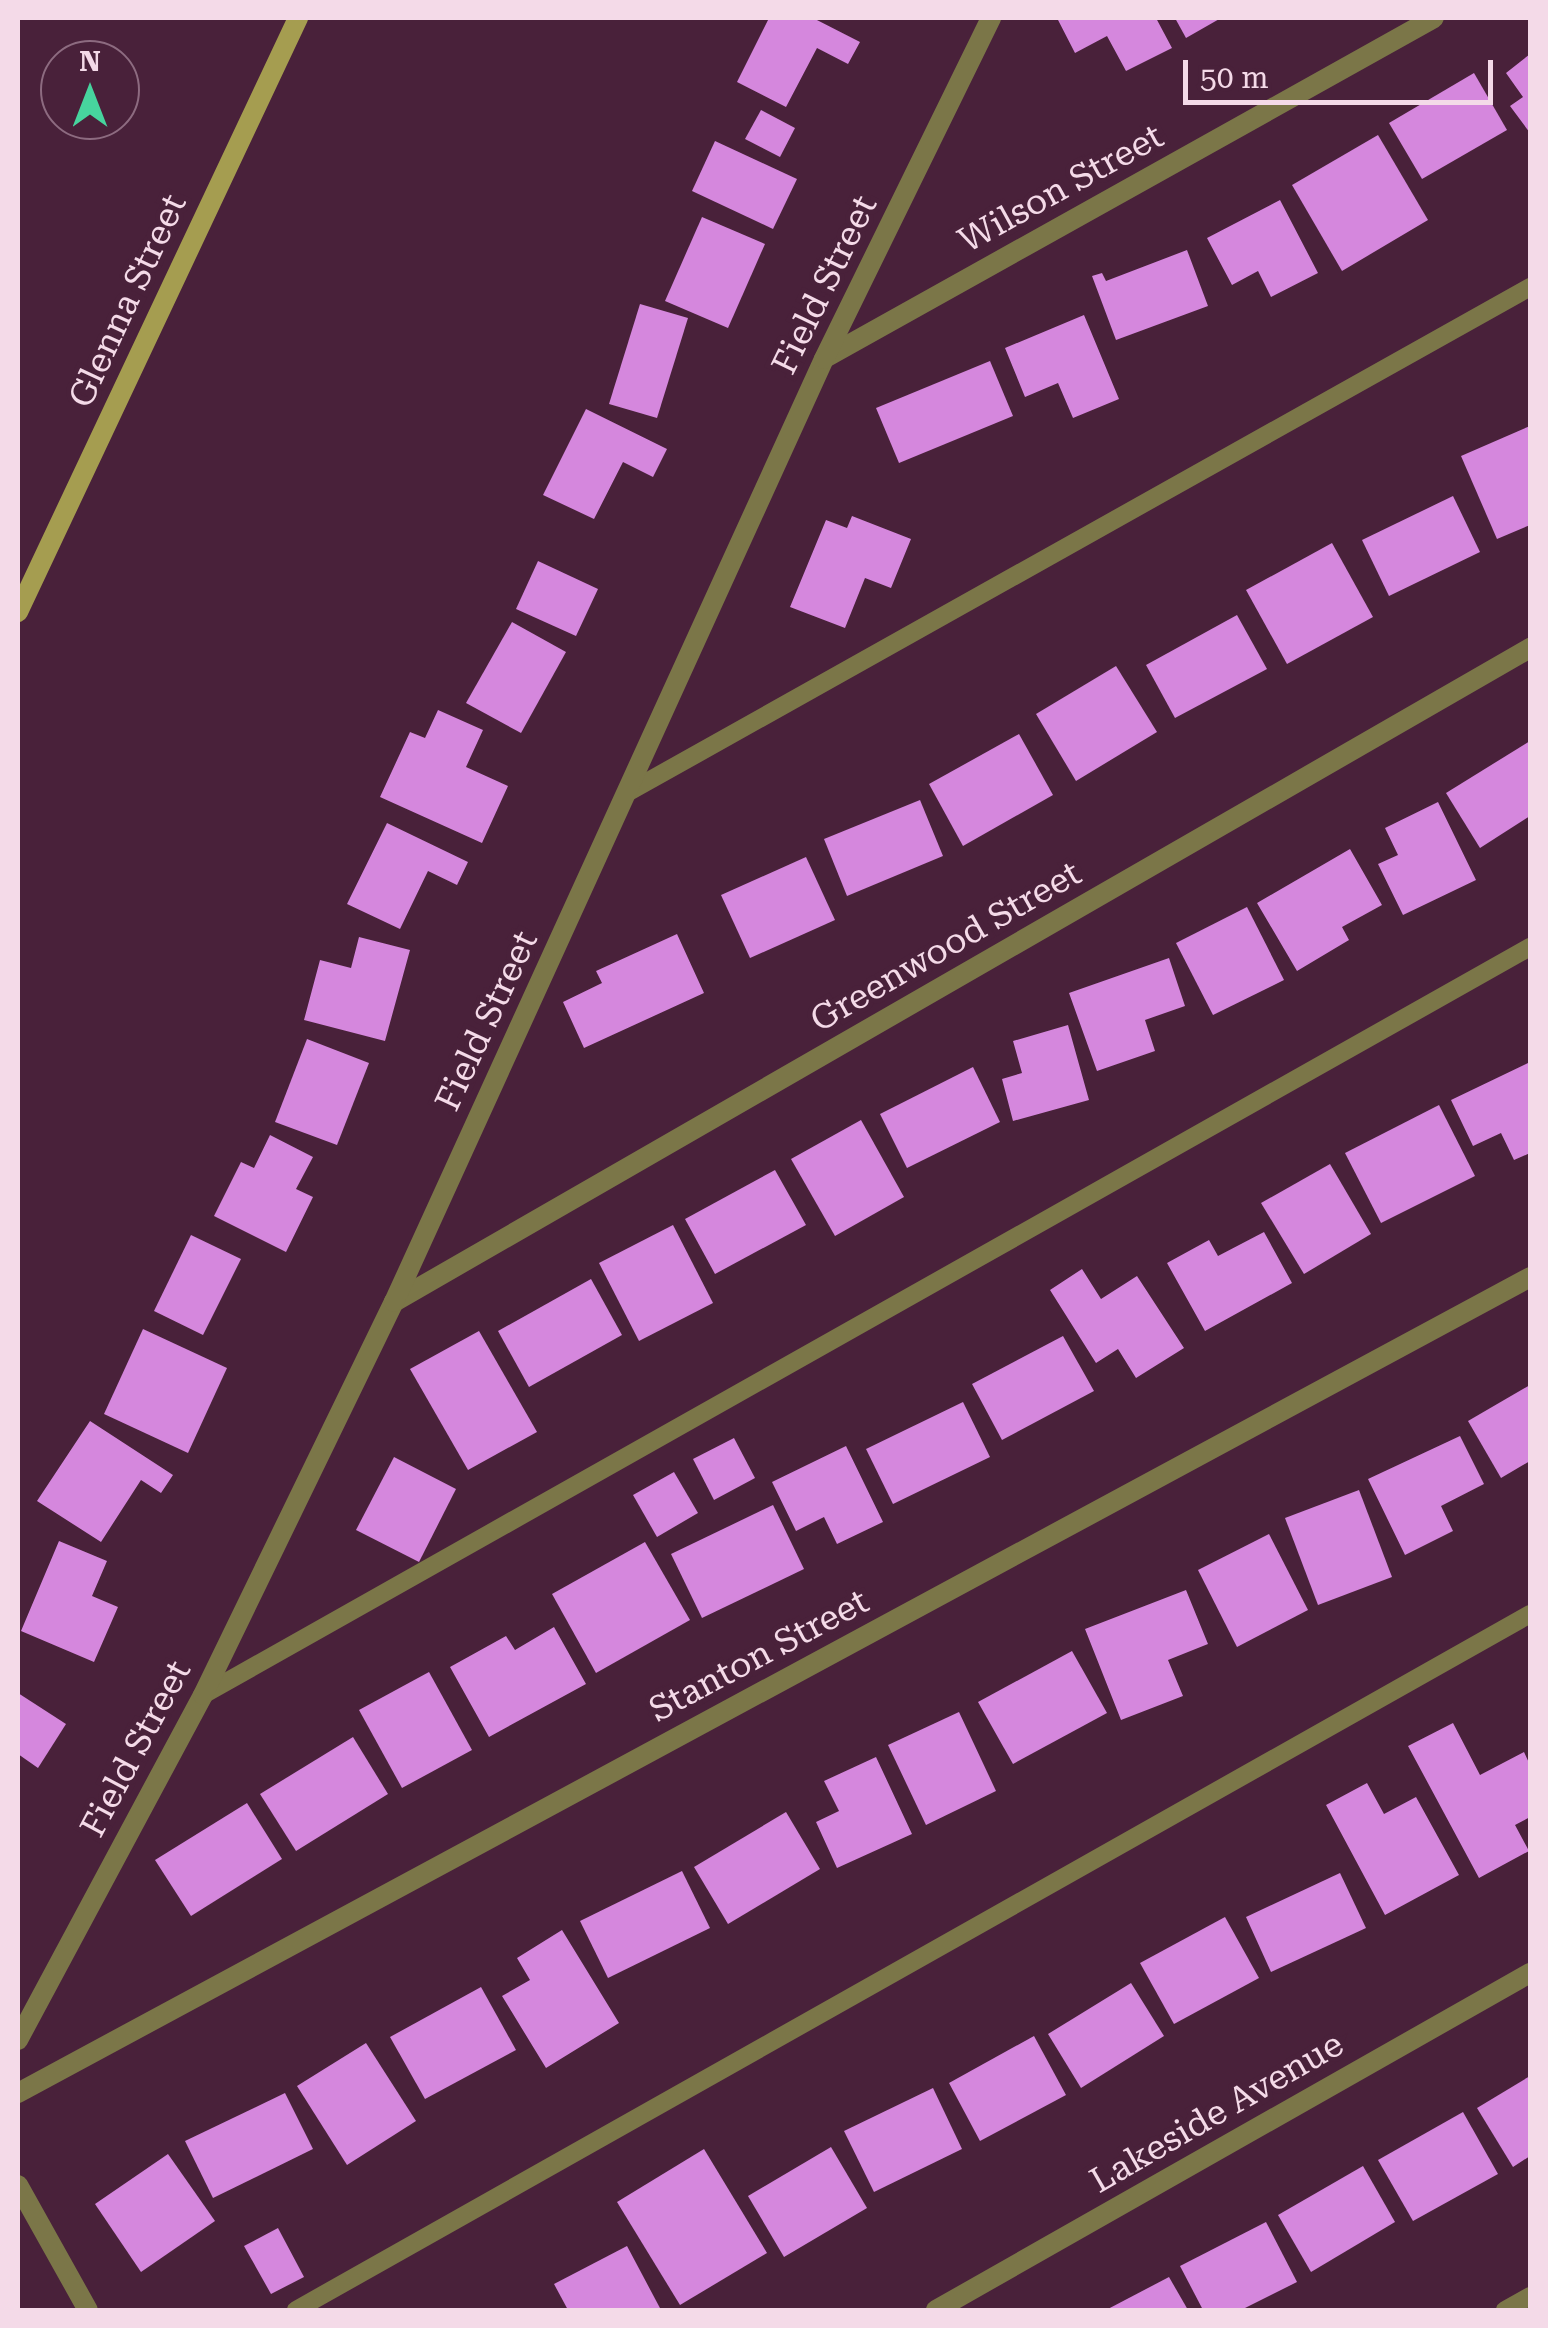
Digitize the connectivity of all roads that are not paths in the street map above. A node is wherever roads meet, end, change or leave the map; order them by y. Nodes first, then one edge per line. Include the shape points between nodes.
1 (298, 18) edge
2 (991, 18) edge
3 (1434, 18) edge
4 (1530, 287) edge
5 (824, 358) junction
6 (18, 612) edge
7 (1530, 648) edge
8 (626, 793) junction
9 (1530, 947) edge
10 (1530, 1277) edge
11 (394, 1302) junction
12 (1530, 1614) edge
13 (203, 1695) junction
14 (1530, 1973) edge
15 (18, 2040) edge
16 (18, 2093) edge
17 (18, 2185) edge
18 (1530, 2296) edge
19 (88, 2310) edge
20 (296, 2310) edge
21 (936, 2310) edge
22 (1505, 2310) edge

1 - 6 main road, Glenna Street
2 - 5 street, Field Street
3 - 5 street, Wilson Street
4 - 8 lane
5 - 8 street, Field Street
7 - 11 street, Greenwood Street
8 - 11 street, Field Street
9 - 13 lane
10 - 16 street, Stanton Street
11 - 13 street, Field Street
12 - 20 lane
13 - 15 street, Field Street
14 - 21 street, Lakeside Avenue
17 - 19 street
18 - 22 lane

